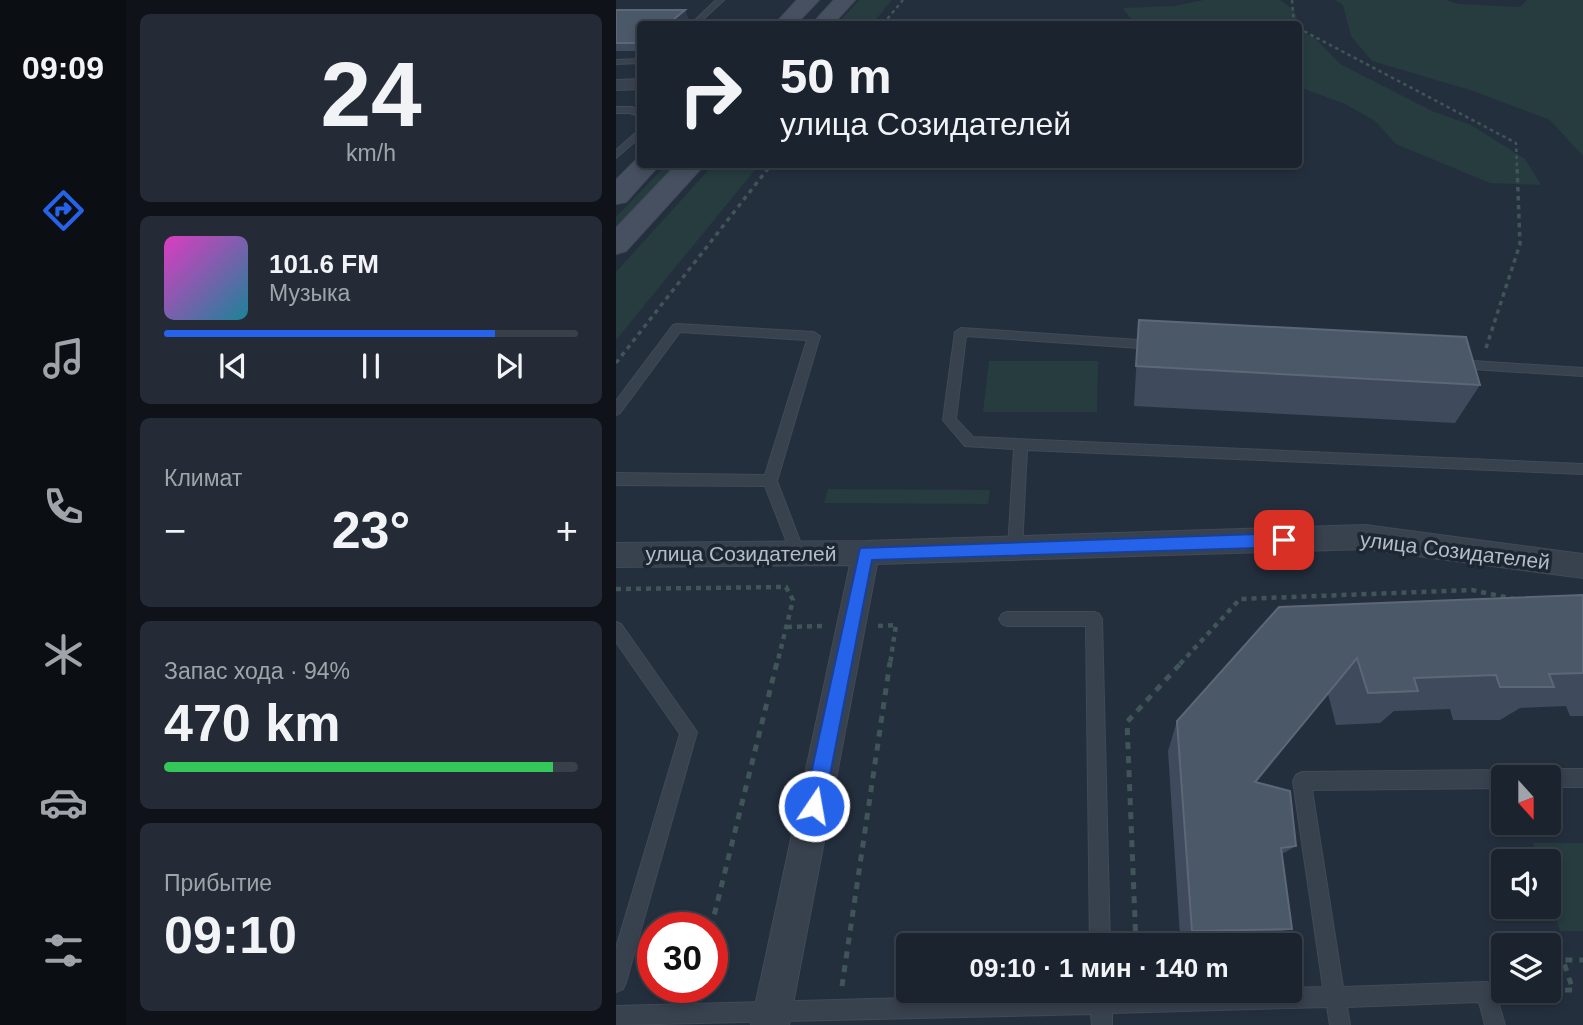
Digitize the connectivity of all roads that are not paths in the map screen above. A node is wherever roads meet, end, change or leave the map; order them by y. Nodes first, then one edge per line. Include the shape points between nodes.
1 (720, 0) edge
2 (809, 0) edge
3 (845, 0) edge
4 (697, 21) edge
5 (788, 21) edge
6 (825, 21) edge
7 (637, 61) edge
8 (616, 62) edge
9 (637, 84) edge
10 (616, 85) edge
11 (616, 110) edge
12 (637, 112) edge
13 (637, 135) edge
14 (616, 155) edge
15 (643, 168) edge
16 (688, 168) edge
17 (616, 196) edge
18 (616, 245) edge
19 (1166, 345) edge
20 (1440, 363) edge
21 (1583, 372) edge
22 (616, 410) edge
23 (1021, 445) junction
24 (1583, 469) edge
25 (616, 479) edge
26 (770, 481) junction
27 (1015, 548) junction
28 (866, 553) junction
29 (798, 554) junction
30 (616, 555) edge
31 (1583, 566) edge
32 (1007, 619) dead end
33 (616, 629) edge
34 (1561, 778) edge
35 (1583, 778) edge
36 (1491, 779) edge
37 (1100, 933) edge
38 (616, 982) edge
39 (1302, 997) edge
40 (1335, 997) junction
41 (970, 1003) edge
42 (1101, 1003) edge
43 (616, 1016) edge
44 (771, 1018) edge
45 (1102, 1025) edge
46 (1340, 1025) edge
47 (1495, 1025) edge

1 - 4 lane
2 - 5 street
3 - 6 street
7 - 8 lane
9 - 10 street
11 - 12 lane
13 - 14 lane
15 - 17 street
16 - 18 street
19 - 23 lane via 961,332 949,420 970,442
20 - 21 lane
22 - 26 lane via 677,328 814,336
23 - 24 lane
23 - 27 lane
25 - 26 lane
26 - 29 lane
27 - 28 street, улица Созидателей
27 - 31 street, улица Созидателей via 1365,537
28 - 29 street, улица Созидателей
28 - 44 street, улица Созидателей
29 - 30 street, улица Созидателей
32 - 37 lane via 1094,619
33 - 38 lane via 689,732
34 - 35 lane
36 - 40 lane via 1302,781
39 - 40 lane
40 - 46 lane
40 - 47 lane via 1486,992
41 - 44 lane
42 - 45 lane
43 - 44 lane

